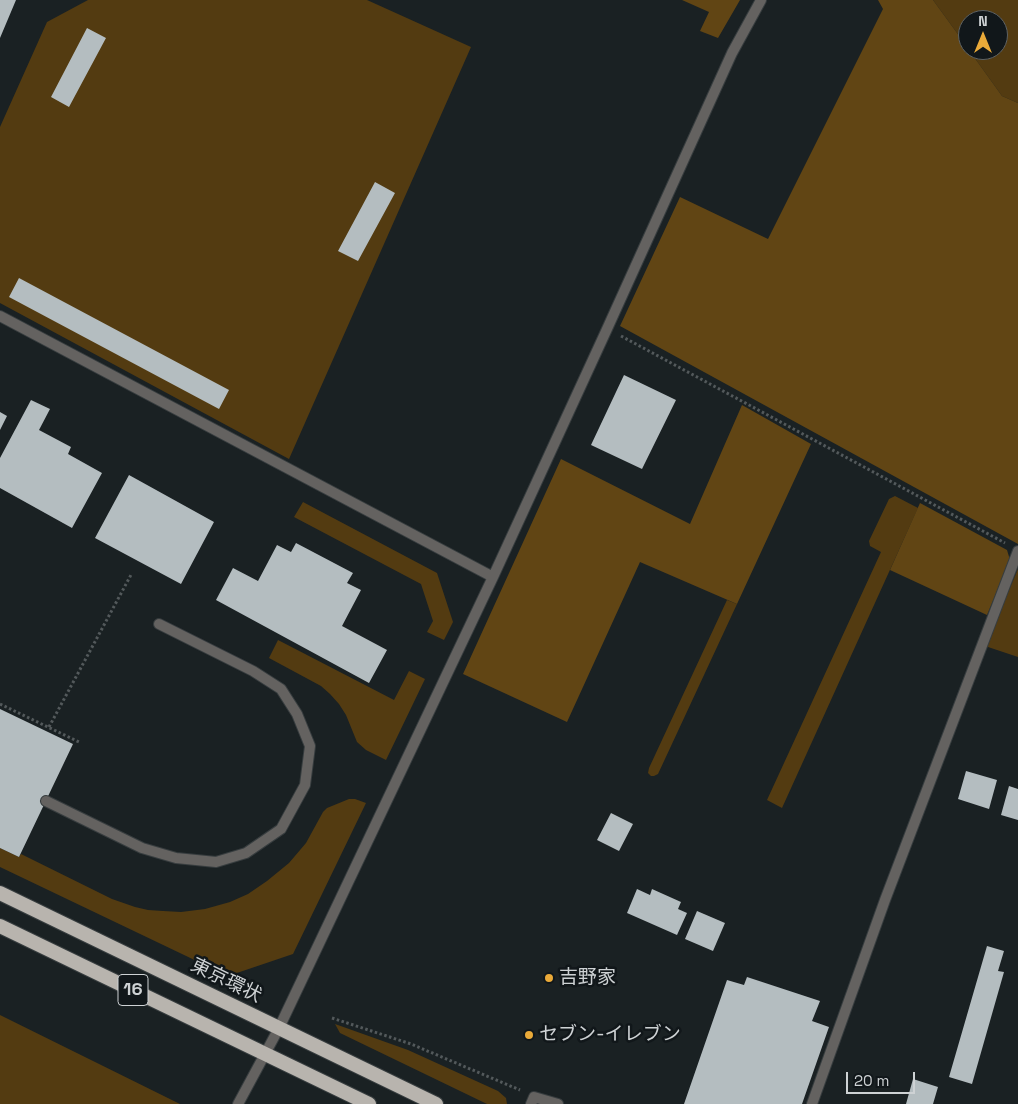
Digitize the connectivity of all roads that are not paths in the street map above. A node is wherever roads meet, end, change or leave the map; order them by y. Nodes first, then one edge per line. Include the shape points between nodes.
1 (761, 0) edge
2 (0, 316) edge
3 (1014, 548) edge
4 (493, 577) junction
5 (159, 624) dead end
6 (46, 801) dead end
7 (0, 893) edge
8 (0, 926) edge
9 (279, 1028) junction
10 (266, 1054) junction
11 (533, 1100) edge
12 (238, 1104) edge
13 (369, 1104) edge
14 (436, 1104) edge
15 (558, 1104) edge
16 (812, 1104) edge

1 - 4 street via 732,53
2 - 4 street
3 - 16 street
4 - 9 street
5 - 6 street via 254,671 281,689 298,714 310,746 305,785 281,829 246,854 216,862 176,858 142,848
7 - 9 highway, 東京環状 / 16
8 - 10 highway, 16
9 - 10 street
9 - 14 highway, 東京環状 / 16
10 - 12 street
10 - 13 highway, 16
11 - 15 street

